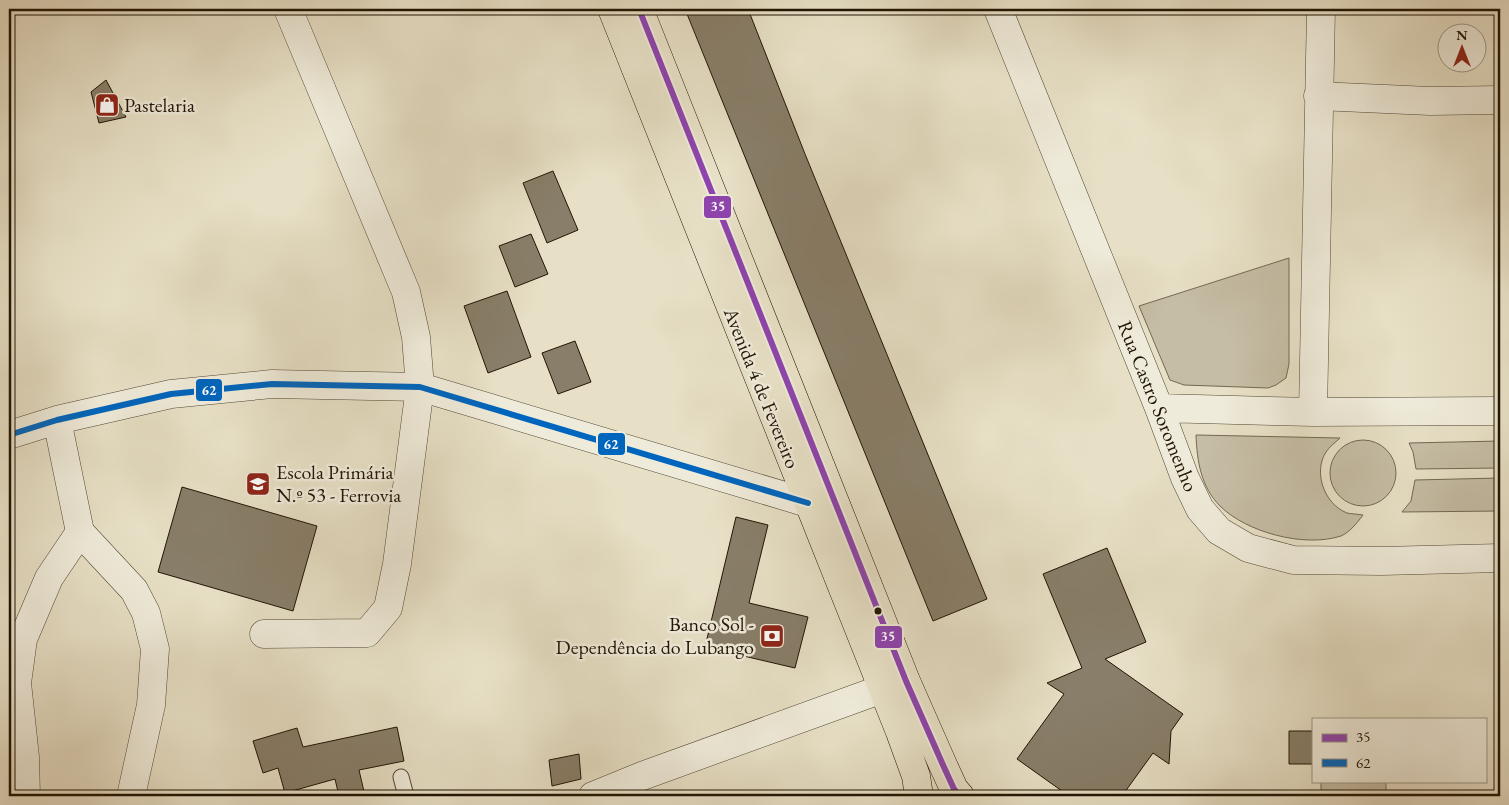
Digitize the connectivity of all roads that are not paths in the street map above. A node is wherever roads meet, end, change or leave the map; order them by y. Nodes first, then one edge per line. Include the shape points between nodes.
1 (288, 9) edge
2 (612, 9) edge
3 (638, 9) edge
4 (998, 9) edge
5 (1321, 9) edge
6 (1318, 96) junction
7 (1500, 100) edge
8 (420, 387) junction
9 (1158, 408) junction
10 (1500, 411) edge
11 (1313, 412) junction
12 (57, 420) junction
13 (9, 435) edge
14 (808, 503) junction
15 (80, 532) junction
16 (1500, 558) edge
17 (264, 634) dead end
18 (882, 689) junction
19 (401, 777) dead end
20 (26, 796) edge
21 (131, 796) edge
22 (406, 796) edge
23 (593, 796) edge
24 (919, 796) edge
25 (960, 796) edge

1 - 8 street via 406,292 416,337
2 - 14 main road, Avenida 4 de Fevereiro
3 - 25 main road, Avenida 4 de Fevereiro via 906,681
4 - 9 street, Rua Castro Soromenho
5 - 6 street
6 - 7 street via 1430,101
6 - 11 street
8 - 12 street via 272,384 171,394
8 - 14 street
8 - 17 street via 397,564 388,608 368,633
9 - 11 street
9 - 16 street, Rua Castro Soromenho via 1200,509 1219,531 1248,548 1293,560
10 - 11 street
12 - 13 street
12 - 15 street
14 - 18 main road, Avenida 4 de Fevereiro
15 - 20 street via 49,578 23,639 17,683
15 - 21 street via 134,590 146,613 156,649 151,705
18 - 23 street
18 - 24 main road, Avenida 4 de Fevereiro via 916,776
19 - 22 lane

